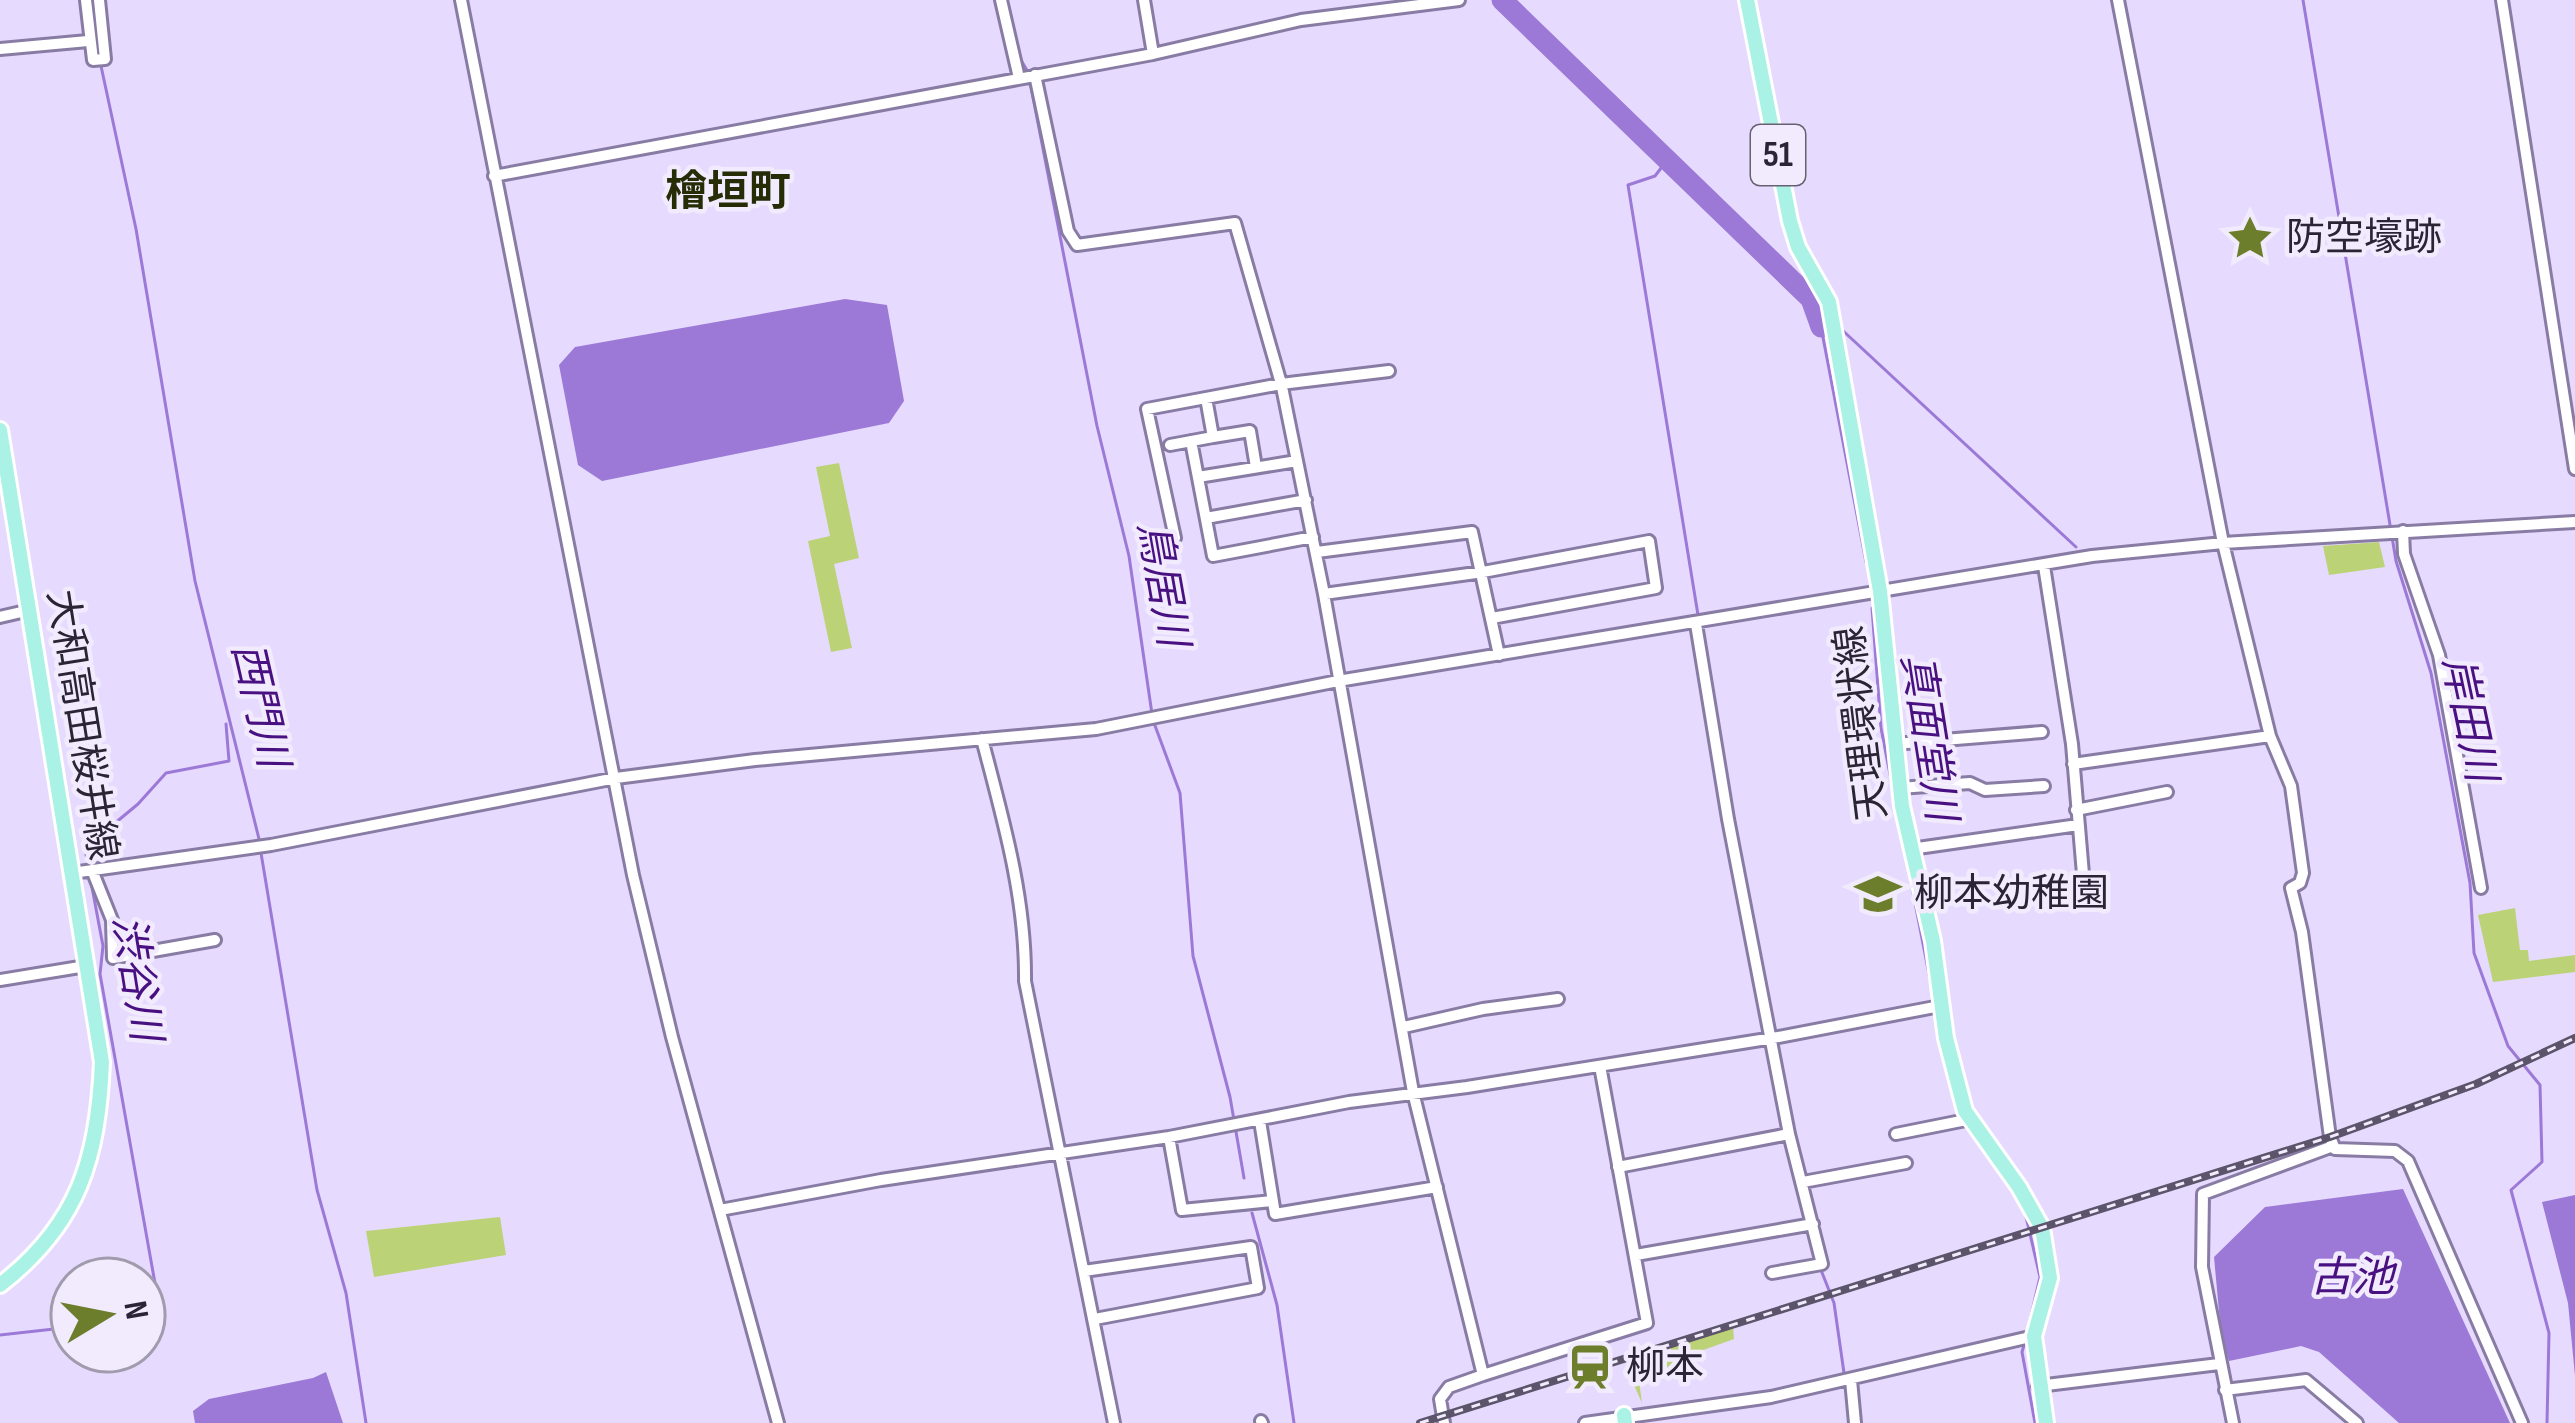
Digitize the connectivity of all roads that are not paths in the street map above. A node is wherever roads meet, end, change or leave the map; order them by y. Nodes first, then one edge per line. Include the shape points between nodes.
1 (86, 0) edge
2 (99, 0) edge
3 (461, 0) edge
4 (1001, 0) edge
5 (1144, 0) edge
6 (1459, 0) edge
7 (1747, 0) edge
8 (2118, 0) edge
9 (2502, 0) edge
10 (88, 41) junction
11 (0, 49) edge
12 (1153, 54) junction
13 (1034, 75) junction
14 (1018, 78) junction
15 (494, 176) junction
16 (1389, 371) dead end
17 (1282, 384) junction
18 (1206, 398) junction
19 (0, 430) edge
20 (1213, 437) junction
21 (1191, 441) junction
22 (1171, 445) dead end
23 (1298, 461) junction
24 (1256, 467) junction
25 (2575, 469) edge
26 (1198, 477) junction
27 (1306, 500) junction
28 (1206, 518) junction
29 (2575, 522) edge
30 (2400, 531) junction
31 (1175, 538) dead end
32 (1313, 538) junction
33 (2223, 543) junction
34 (1317, 552) junction
35 (2044, 566) junction
36 (1483, 572) junction
37 (1880, 591) junction
38 (1324, 594) junction
39 (30, 610) junction
40 (0, 617) edge
41 (1492, 618) junction
42 (1696, 624) junction
43 (1499, 655) junction
44 (1338, 681) junction
45 (2042, 732) dead end
46 (2270, 736) junction
47 (982, 739) junction
48 (1894, 744) junction
49 (2073, 764) junction
50 (616, 778) junction
51 (2044, 786) dead end
52 (1899, 788) junction
53 (2168, 792) dead end
54 (2076, 810) junction
55 (2078, 825) junction
56 (1911, 849) junction
57 (82, 871) junction
58 (2084, 886) dead end
59 (2481, 889) dead end
60 (215, 940) dead end
61 (86, 966) junction
62 (0, 980) edge
63 (1558, 999) dead end
64 (1940, 1006) junction
65 (1404, 1027) junction
66 (1773, 1038) junction
67 (1600, 1066) junction
68 (1413, 1092) junction
69 (1971, 1119) junction
70 (1260, 1121) junction
71 (1790, 1134) junction
72 (1895, 1134) dead end
73 (1169, 1137) junction
74 (2333, 1146) junction
75 (1059, 1156) junction
76 (1906, 1163) dead end
77 (1618, 1167) junction
78 (1803, 1182) junction
79 (1437, 1186) junction
80 (1273, 1201) junction
81 (720, 1210) junction
82 (1813, 1224) junction
83 (1636, 1255) junction
84 (1084, 1271) junction
85 (1772, 1273) dead end
86 (0, 1285) edge
87 (1095, 1319) junction
88 (2034, 1336) junction
89 (2219, 1364) junction
90 (1483, 1375) junction
91 (1851, 1380) junction
92 (2038, 1386) junction
93 (2225, 1390) junction
94 (1625, 1419) edge
95 (778, 1423) edge
96 (1114, 1423) edge
97 (1444, 1423) edge
98 (1585, 1423) edge
99 (1855, 1423) edge
100 (2046, 1423) edge
101 (2233, 1423) edge
102 (2356, 1423) edge
103 (2522, 1423) edge

1 - 10 street
2 - 10 street via 105,59 92,60
3 - 15 street
4 - 14 street
5 - 12 street
6 - 12 street via 1279,24
7 - 37 main road, 天理環状線 / 51 via 1790,220 1829,302
8 - 33 street
9 - 25 street
10 - 11 street
12 - 13 street
13 - 14 street
13 - 17 street via 1076,244 1234,223
14 - 15 street
15 - 50 street
16 - 17 street
17 - 18 street
17 - 23 street
18 - 20 street
18 - 31 street via 1148,409
19 - 39 main road, 大和高田桜井線
20 - 21 street
20 - 24 street via 1250,431
21 - 22 street
21 - 26 street
23 - 24 street
23 - 27 street
24 - 26 street
26 - 28 street
27 - 28 street
27 - 32 street
28 - 32 street via 1213,556
29 - 30 street
30 - 33 street
30 - 59 street via 2439,655
32 - 34 street
33 - 35 street
33 - 46 street
34 - 36 street via 1472,532
34 - 38 street
35 - 37 street
35 - 49 street
36 - 38 street
36 - 41 street
36 - 41 street via 1649,541 1656,588
37 - 42 street
37 - 48 main road, 天理環状線 / 51
38 - 44 street
39 - 40 street
39 - 57 main road, 大和高田桜井線
41 - 43 street
42 - 43 street
42 - 66 street
43 - 44 street
44 - 47 street via 1096,729
44 - 65 street
45 - 48 street
46 - 49 street
46 - 74 street via 2291,786 2303,873 2291,888
47 - 50 street
47 - 75 street via 1010,842 1025,981
48 - 52 main road, 天理環状線 / 51
49 - 54 street
50 - 57 street via 262,846
50 - 81 street via 644,921
51 - 52 street
52 - 56 main road, 天理環状線 / 51
53 - 54 street
54 - 55 street
55 - 56 street
55 - 58 street
56 - 64 main road, 天理環状線 / 51
57 - 60 street via 112,920 113,958
57 - 61 main road, 大和高田桜井線
61 - 62 street
61 - 86 main road, 大和高田桜井線 via 102,1062 92,1161 53,1232
63 - 65 street
64 - 66 street
64 - 69 main road, 天理環状線 / 51
65 - 68 street
66 - 67 street
66 - 71 street
67 - 68 street
67 - 77 street
68 - 70 street
68 - 79 street
69 - 72 street
69 - 88 main road, 天理環状線 / 51 via 2042,1228 2050,1278
70 - 73 street
70 - 80 street
71 - 77 street
71 - 78 street
73 - 75 street
73 - 80 street via 1181,1210
74 - 89 street via 2203,1194 2202,1267
74 - 103 street via 2395,1151 2408,1161
75 - 81 street
75 - 84 street
76 - 78 street
77 - 83 street
78 - 82 street
79 - 80 street via 1275,1214
79 - 90 street
81 - 95 street
82 - 83 street
82 - 85 street via 1822,1264
83 - 90 street via 1647,1323
84 - 87 street
84 - 87 street via 1251,1247 1258,1288
87 - 96 street
88 - 91 street
88 - 92 main road, 天理環状線 / 51
89 - 92 street
89 - 93 street
90 - 97 street via 1449,1387 1440,1399
91 - 94 street
91 - 99 street
92 - 100 main road, 天理環状線 / 51
93 - 101 street
93 - 102 street via 2306,1380
94 - 98 street

